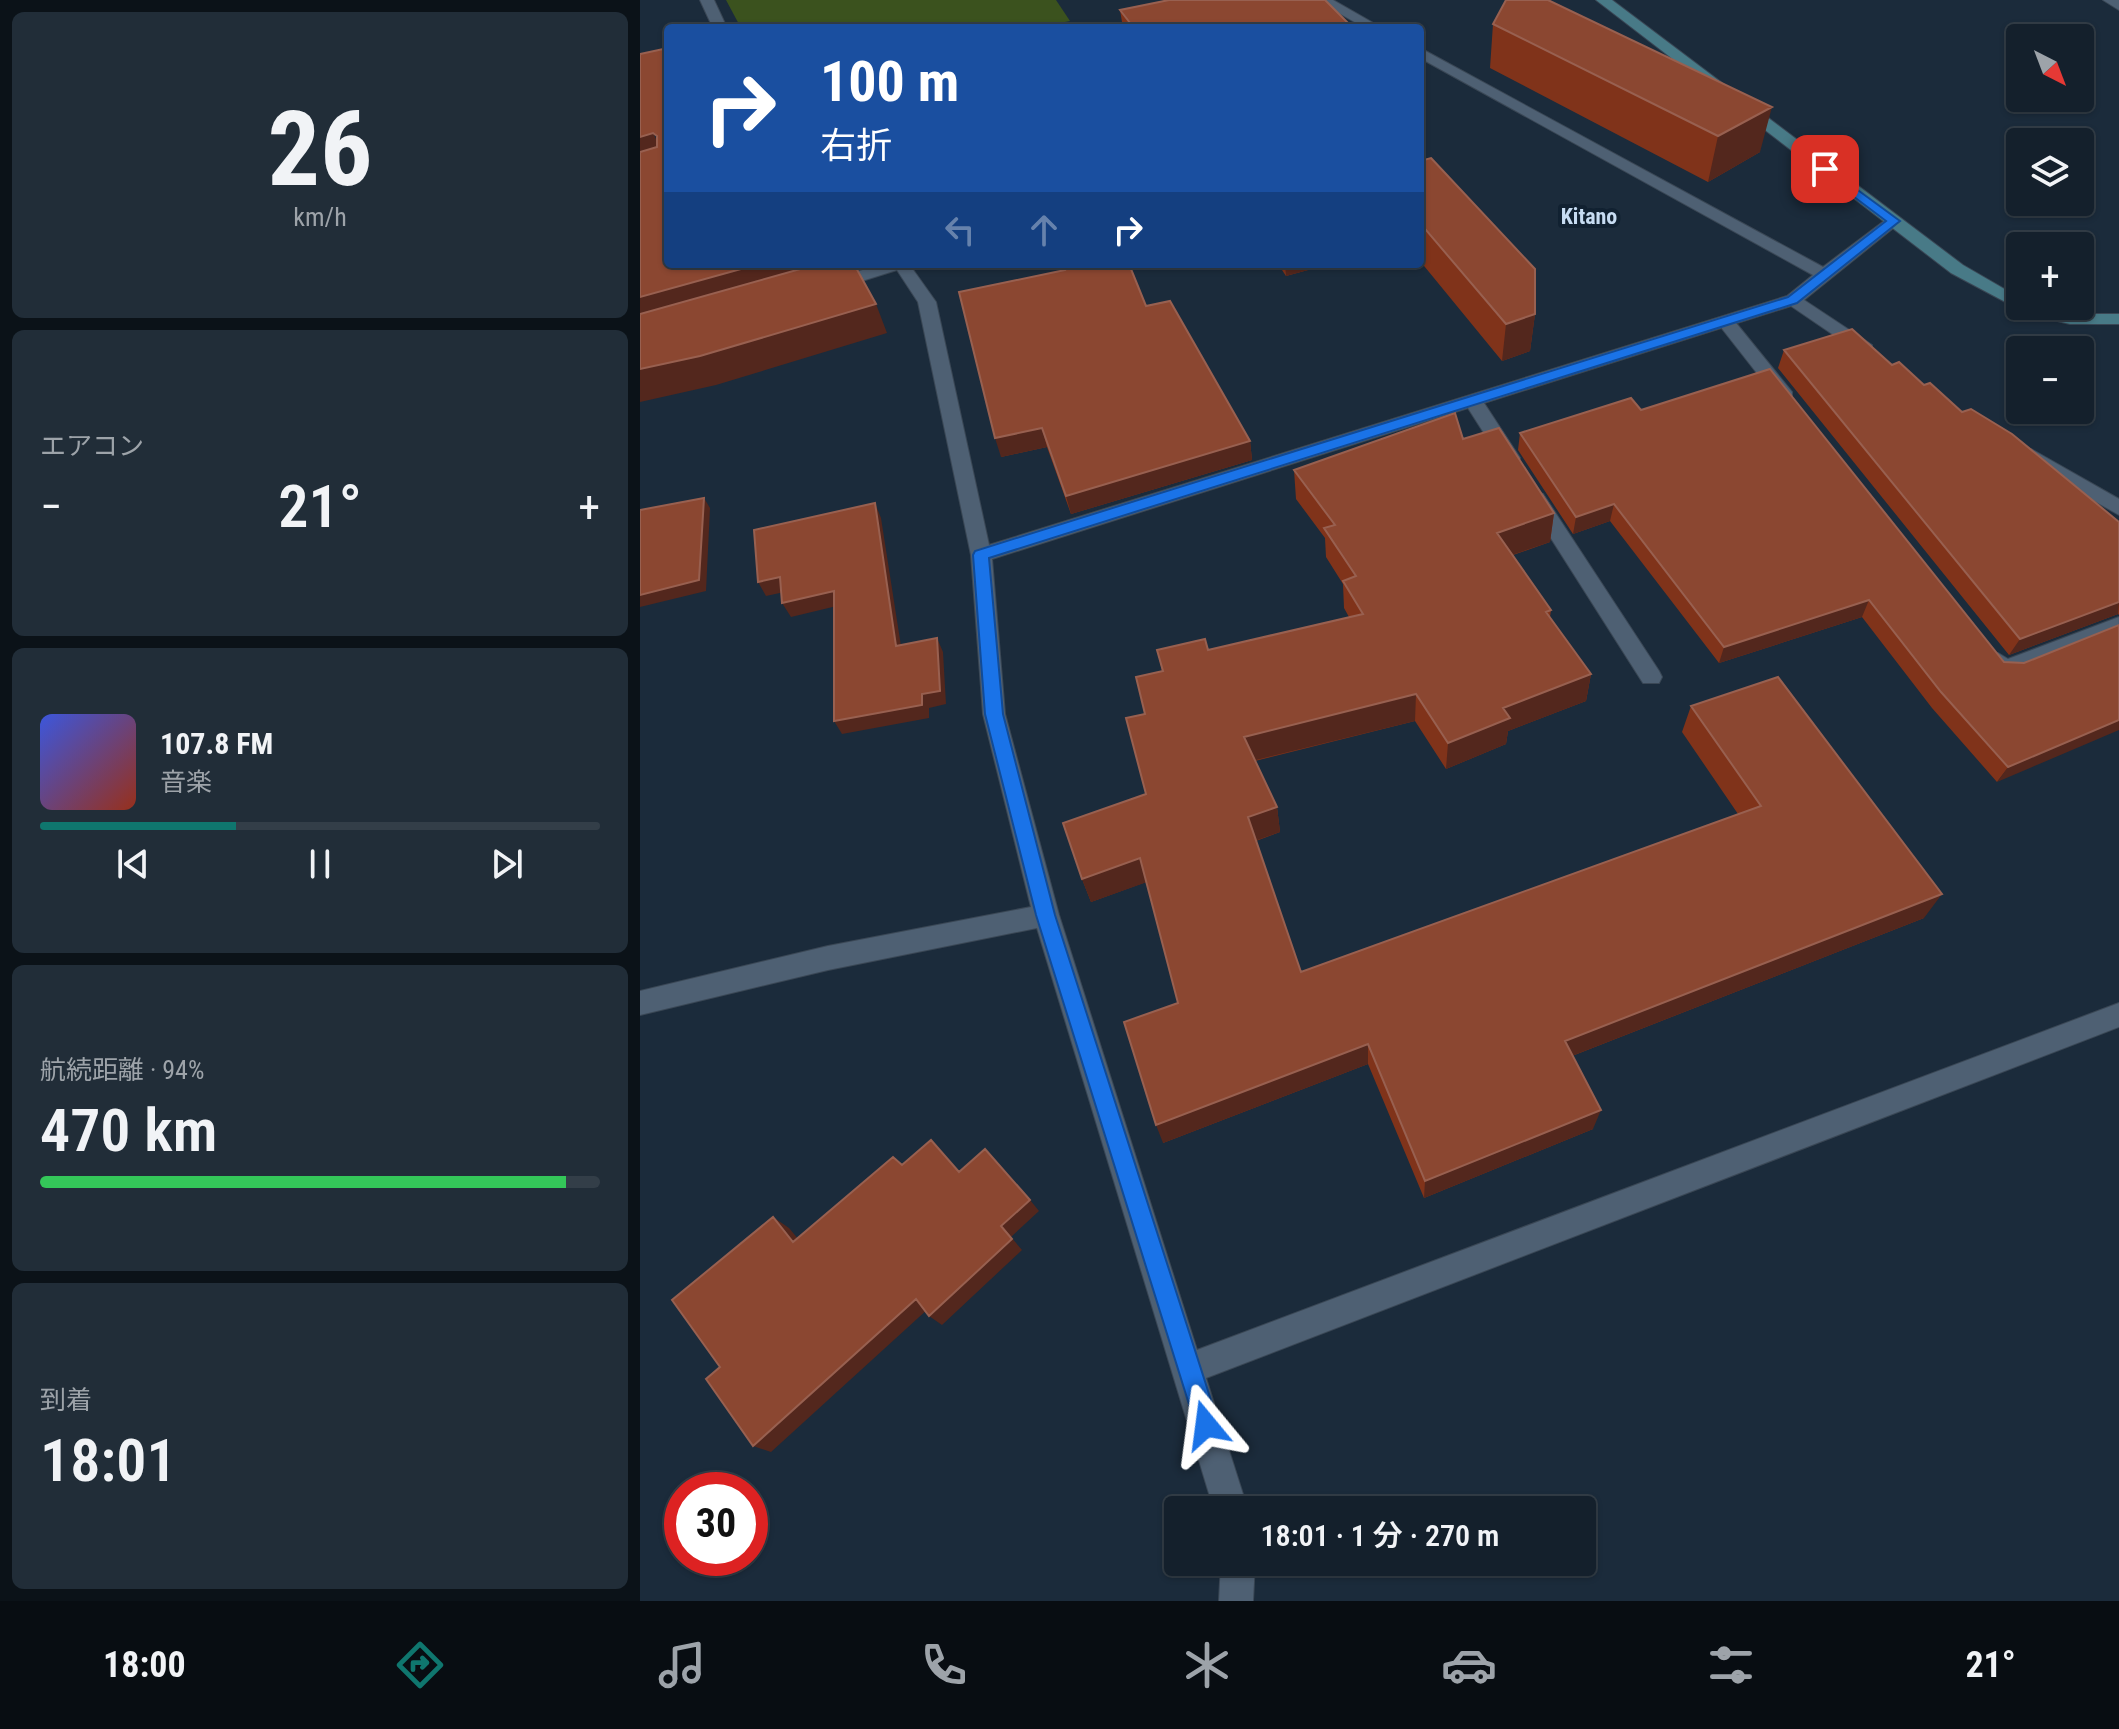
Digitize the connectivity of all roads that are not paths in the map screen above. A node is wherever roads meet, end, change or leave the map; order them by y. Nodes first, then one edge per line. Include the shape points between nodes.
1 (707, 0) edge
2 (1323, 0) edge
3 (1603, 0) edge
4 (2110, 0) edge
5 (2119, 6) edge
6 (718, 24) edge
7 (1368, 24) edge
8 (1424, 54) edge
9 (1894, 221) junction
10 (887, 268) edge
11 (903, 268) edge
12 (1824, 274) junction
13 (809, 292) edge
14 (2006, 296) edge
15 (1793, 300) junction
16 (2119, 319) edge
17 (2084, 320) edge
18 (1726, 322) junction
19 (1885, 362) edge
20 (1474, 403) junction
21 (1795, 409) edge
22 (2017, 448) edge
23 (2119, 508) edge
24 (981, 555) junction
25 (2119, 625) edge
26 (1985, 645) edge
27 (1651, 677) dead end
28 (1046, 915) junction
29 (640, 1003) edge
30 (2119, 1015) edge
31 (1190, 1368) junction
32 (1227, 1496) edge
33 (1237, 1576) edge
34 (1236, 1601) edge

1 - 6 street
2 - 7 street
3 - 9 street
4 - 5 street
8 - 12 street
9 - 12 street
9 - 14 street via 1957,269
10 - 13 street
11 - 24 street via 927,302
12 - 15 street
15 - 18 street
15 - 19 street
16 - 17 street
18 - 20 street
18 - 21 street
20 - 24 street
20 - 27 street
22 - 23 street
24 - 28 street via 994,714
25 - 26 street via 2004,670
28 - 29 street via 828,958
28 - 31 street
30 - 31 street
31 - 32 street
33 - 34 street

